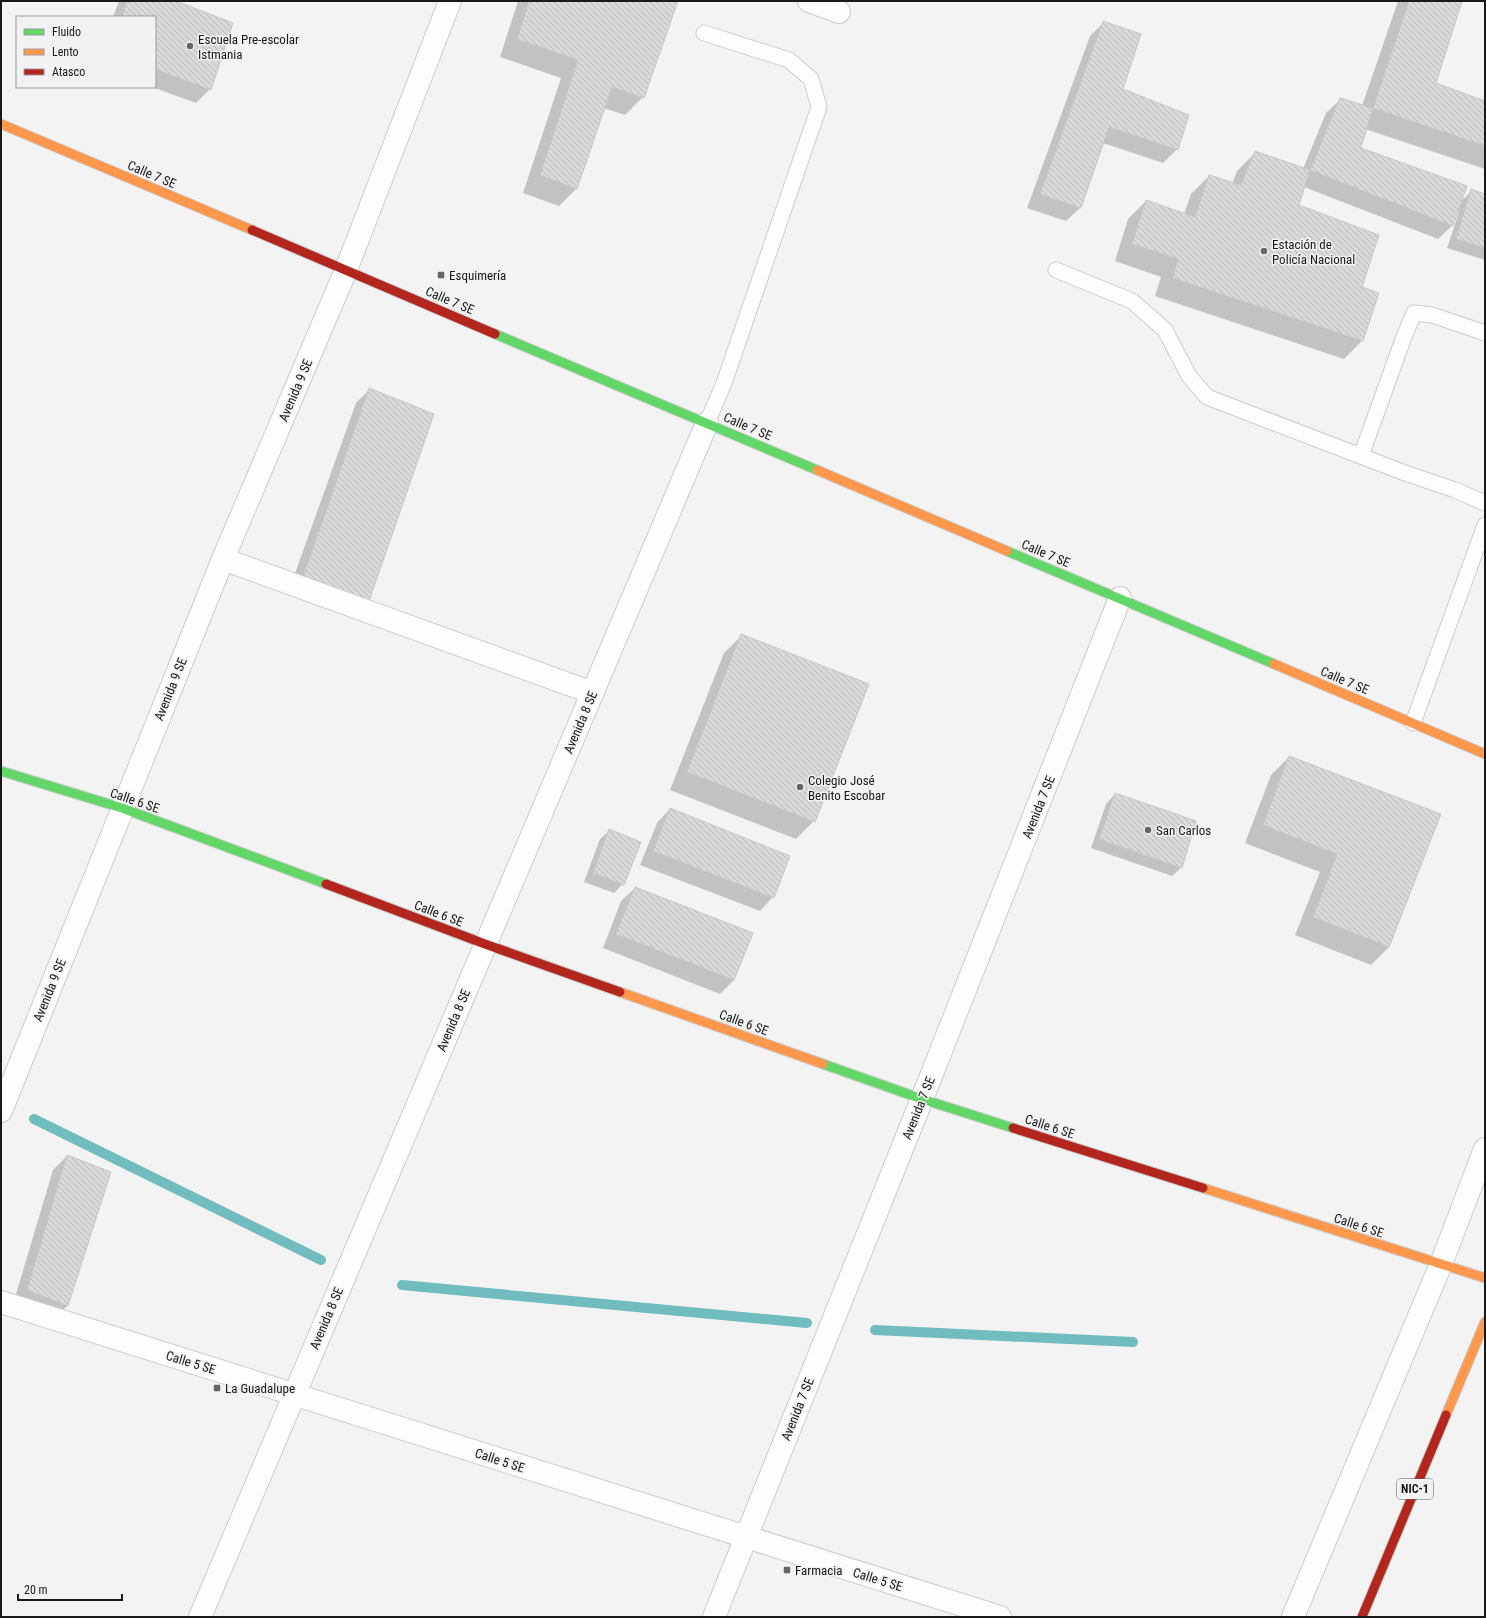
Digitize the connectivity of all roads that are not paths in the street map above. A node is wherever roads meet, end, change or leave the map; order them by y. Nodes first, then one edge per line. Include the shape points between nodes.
1 (450, 1) edge
2 (809, 1) edge
3 (839, 12) dead end
4 (704, 33) dead end
5 (1, 124) edge
6 (346, 270) junction
7 (1056, 270) dead end
8 (1485, 333) edge
9 (707, 423) junction
10 (1361, 456) junction
11 (1485, 503) edge
12 (1485, 525) edge
13 (223, 559) junction
14 (1120, 598) junction
15 (593, 693) junction
16 (1414, 723) junction
17 (1485, 754) edge
18 (1, 771) edge
19 (122, 808) junction
20 (485, 944) junction
21 (922, 1099) junction
22 (1, 1111) edge
23 (1485, 1149) edge
24 (1441, 1264) junction
25 (1485, 1278) edge
26 (1, 1302) edge
27 (1485, 1322) edge
28 (294, 1394) junction
29 (746, 1537) junction
30 (200, 1617) edge
31 (714, 1617) edge
32 (1000, 1617) edge
33 (1293, 1617) edge
34 (1362, 1617) edge

1 - 6 street, Avenida 9 SE
2 - 3 street
4 - 9 lane via 789,60 811,79 819,107 724,383
5 - 6 main road, Calle 7 SE
6 - 9 main road, Calle 7 SE
6 - 13 street, Avenida 9 SE
7 - 10 lane via 1132,301 1165,330 1189,376 1207,397
8 - 10 lane via 1432,315 1414,313
9 - 14 main road, Calle 7 SE
9 - 15 street, Avenida 8 SE
10 - 11 lane
12 - 16 lane
13 - 15 street
13 - 19 street, Avenida 9 SE
14 - 16 main road, Calle 7 SE
14 - 21 street, Avenida 7 SE
15 - 20 street, Avenida 8 SE
16 - 17 main road, Calle 7 SE
18 - 19 main road, Calle 6 SE
19 - 20 main road, Calle 6 SE
19 - 22 street, Avenida 9 SE
20 - 21 main road, Calle 6 SE
20 - 28 street, Avenida 8 SE
21 - 24 main road, Calle 6 SE
21 - 29 street, Avenida 7 SE
23 - 24 street
24 - 25 main road, Calle 6 SE
24 - 33 street
26 - 28 street, Calle 5 SE
27 - 34 main road, NIC-1
28 - 29 street, Calle 5 SE
28 - 30 street, Avenida 8 SE
29 - 31 street, Avenida 7 SE
29 - 32 street, Calle 5 SE

